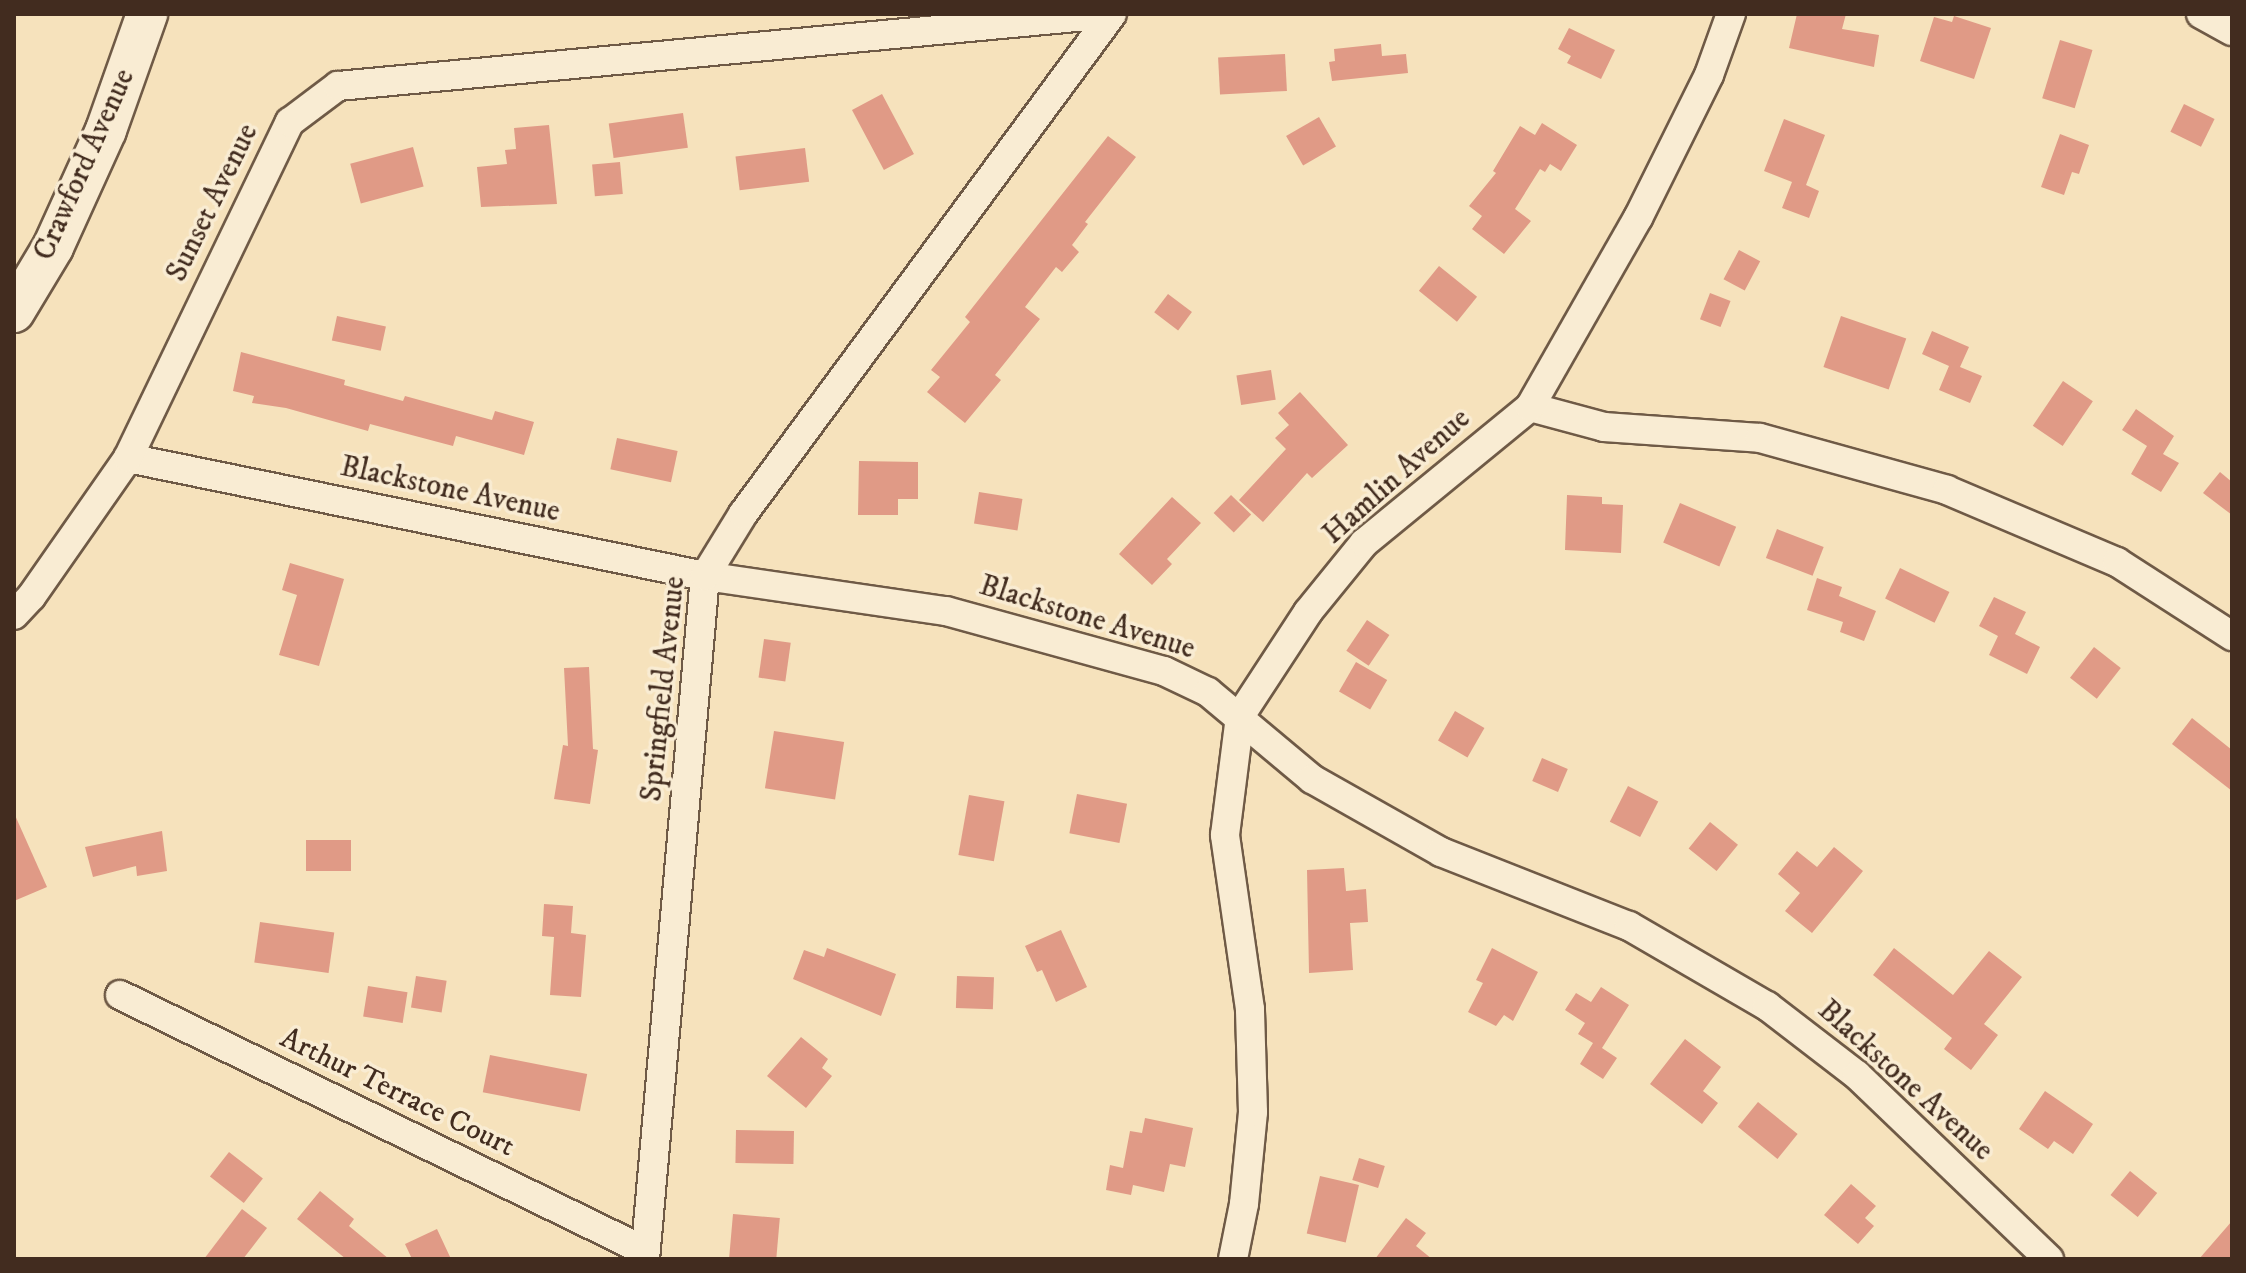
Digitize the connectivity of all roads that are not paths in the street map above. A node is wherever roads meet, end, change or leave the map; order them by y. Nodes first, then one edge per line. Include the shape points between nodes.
1 (147, 14) edge
2 (1110, 14) edge
3 (1731, 14) edge
4 (2201, 14) edge
5 (2232, 31) edge
6 (14, 312) edge
7 (1530, 407) junction
8 (128, 458) junction
9 (705, 576) junction
10 (14, 615) edge
11 (2232, 636) edge
12 (1240, 716) junction
13 (120, 995) dead end
14 (645, 1255) edge
15 (1233, 1259) edge
16 (2049, 1259) edge

1 - 6 main road, Crawford Avenue via 100,143 53,247
2 - 8 street, Sunset Avenue via 338,86 290,122
2 - 9 street, Springfield Avenue via 743,514
3 - 7 street, Hamlin Avenue via 1709,75 1638,218
4 - 5 street
7 - 11 street via 1604,427 1760,438 1947,490 2117,562
7 - 12 street, Hamlin Avenue via 1364,543 1308,612
8 - 9 street, Blackstone Avenue
8 - 10 street, Sunset Avenue
9 - 12 street, Blackstone Avenue via 946,611 1164,671 1208,692
9 - 14 street, Springfield Avenue
12 - 15 street, Hamlin Avenue via 1225,835 1250,1009 1253,1112
12 - 16 street, Blackstone Avenue via 1312,779 1441,852 1629,926 1767,1006 1857,1075
13 - 14 street, Arthur Terrace Court

